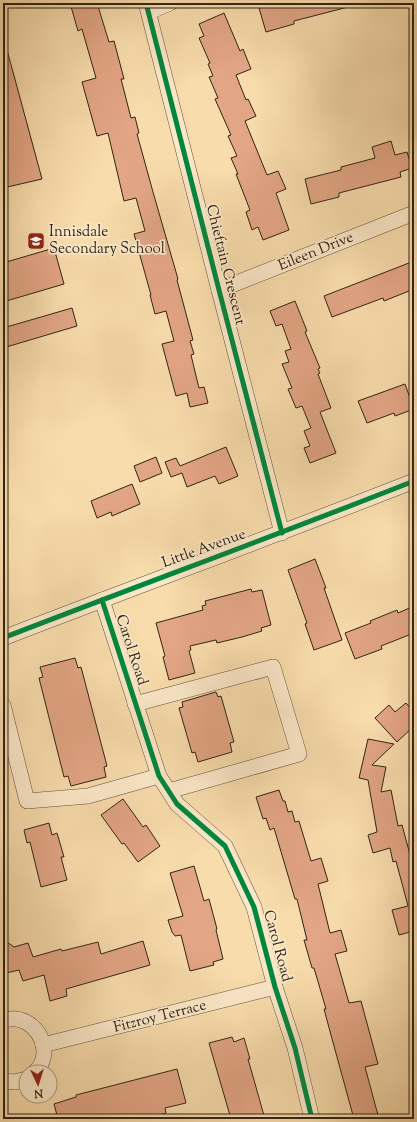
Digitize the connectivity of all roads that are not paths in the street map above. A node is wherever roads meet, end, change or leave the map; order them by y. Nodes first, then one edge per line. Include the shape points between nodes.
1 (170, 3) edge
2 (148, 8) edge
3 (414, 213) edge
4 (219, 290) junction
5 (414, 481) edge
6 (282, 533) junction
7 (102, 600) junction
8 (3, 638) edge
9 (135, 704) junction
10 (3, 705) edge
11 (159, 776) junction
12 (169, 791) junction
13 (275, 987) junction
14 (3, 1020) edge
15 (43, 1045) junction
16 (41, 1064) edge
17 (3, 1081) edge
18 (18, 1081) edge
19 (312, 1119) edge

1 - 2 street
2 - 4 street, Chieftain Crescent
3 - 4 street, Eileen Drive
4 - 6 street, Chieftain Crescent
5 - 6 street, Little Avenue
6 - 7 street, Little Avenue
7 - 8 street, Little Avenue
7 - 9 street, Carol Road
9 - 11 street, Carol Road
9 - 12 street via 273,666 299,754
10 - 11 street via 27,801 88,796
11 - 12 street, Carol Road
12 - 13 street, Carol Road via 177,804 225,846 254,907
13 - 15 street, Fitzroy Terrace
13 - 19 street, Carol Road via 295,1048
14 - 15 street via 16,1019 30,1024 39,1034
15 - 16 street via 44,1056
17 - 18 street

